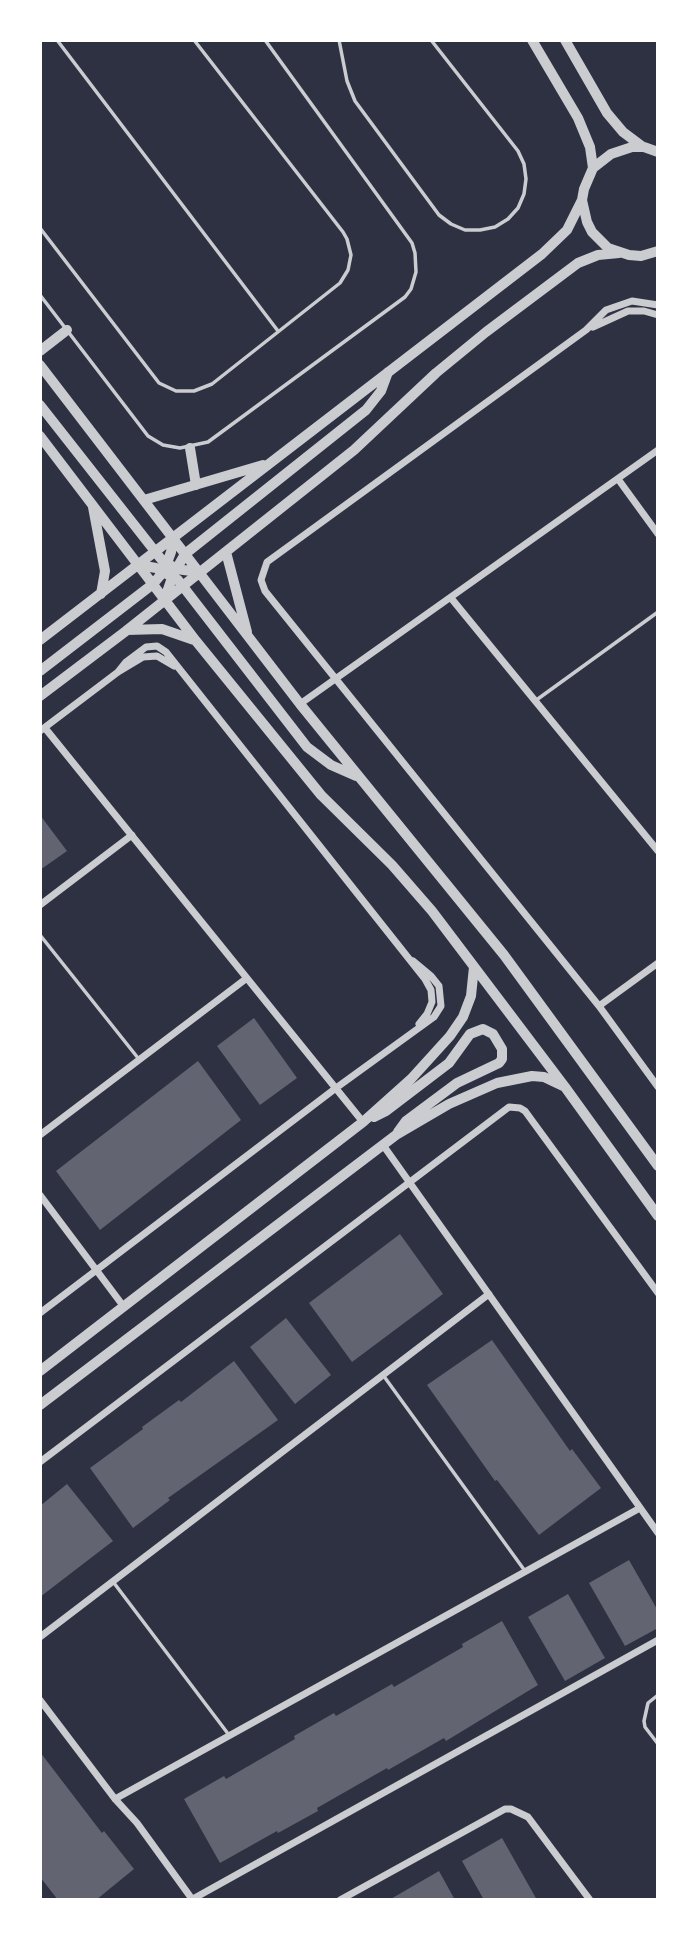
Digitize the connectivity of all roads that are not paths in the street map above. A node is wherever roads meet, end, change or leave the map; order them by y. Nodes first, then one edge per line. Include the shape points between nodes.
1 (57, 40) edge
2 (194, 40) edge
3 (265, 40) edge
4 (339, 40) edge
5 (431, 40) edge
6 (532, 40) edge
7 (565, 40) edge
8 (644, 147) junction
9 (658, 152) edge
10 (593, 168) junction
11 (582, 200) junction
12 (40, 228) edge
13 (658, 251) edge
14 (618, 253) junction
15 (645, 255) junction
16 (658, 261) edge
17 (40, 295) edge
18 (658, 305) edge
19 (658, 316) edge
20 (67, 330) junction
21 (586, 330) junction
22 (278, 331) junction
23 (40, 351) edge
24 (40, 365) edge
25 (388, 372) junction
26 (40, 405) edge
27 (40, 436) edge
28 (190, 448) junction
29 (658, 450) edge
30 (271, 463) junction
31 (618, 479) junction
32 (196, 485) junction
33 (144, 500) junction
34 (92, 503) junction
35 (658, 534) edge
36 (173, 539) junction
37 (156, 552) junction
38 (226, 552) junction
39 (185, 554) junction
40 (139, 565) junction
41 (170, 570) junction
42 (199, 572) junction
43 (153, 584) junction
44 (183, 585) junction
45 (101, 594) junction
46 (451, 598) junction
47 (164, 599) junction
48 (658, 612) edge
49 (127, 631) junction
50 (248, 636) junction
51 (40, 640) edge
52 (196, 641) junction
53 (40, 671) edge
54 (337, 680) junction
55 (40, 695) edge
56 (535, 701) junction
57 (300, 704) junction
58 (42, 729) edge
59 (358, 778) junction
60 (132, 835) junction
61 (658, 851) edge
62 (40, 905) edge
63 (40, 934) edge
64 (658, 963) edge
65 (474, 966) junction
66 (247, 978) junction
67 (599, 1006) junction
68 (139, 1060) junction
69 (565, 1087) junction
70 (658, 1087) edge
71 (336, 1088) junction
72 (363, 1122) junction
73 (40, 1135) edge
74 (396, 1135) junction
75 (383, 1145) junction
76 (658, 1166) edge
77 (409, 1181) junction
78 (40, 1195) edge
79 (658, 1216) edge
80 (97, 1270) junction
81 (658, 1293) edge
82 (489, 1294) junction
83 (124, 1307) junction
84 (40, 1313) edge
85 (40, 1371) edge
86 (383, 1375) junction
87 (40, 1405) edge
88 (40, 1462) edge
89 (640, 1508) junction
90 (658, 1533) edge
91 (525, 1571) junction
92 (112, 1582) junction
93 (40, 1637) edge
94 (658, 1640) edge
95 (658, 1695) edge
96 (40, 1700) edge
97 (229, 1735) junction
98 (658, 1744) edge
99 (115, 1798) junction
100 (191, 1900) edge
101 (340, 1900) edge
102 (590, 1900) edge

1 - 22 lane
2 - 22 lane via 350,247 350,263 340,283
3 - 28 lane via 412,243 416,272 405,297 208,442
4 - 5 lane via 355,101 439,215 465,230 495,227 508,219 521,201 524,164
6 - 10 street via 579,118
7 - 8 street via 607,113
8 - 9 street
8 - 10 street via 621,149
10 - 11 street
11 - 14 street via 592,232
11 - 25 street via 566,230 542,254
12 - 22 lane via 159,383 167,387 185,392 204,389
13 - 15 street
14 - 15 street
14 - 38 street via 588,259 550,283 461,352 354,450
15 - 16 street
17 - 20 lane
18 - 21 street via 622,303 606,310
19 - 21 street via 628,312
20 - 23 street
20 - 28 lane via 148,436 171,447
21 - 54 street via 267,562 261,573 265,591
24 - 33 street
25 - 30 street
25 - 39 street via 366,410
26 - 37 street
27 - 34 street
28 - 32 street
29 - 31 street
30 - 32 street
30 - 36 street
31 - 35 street
31 - 46 street
32 - 33 street
33 - 36 street
34 - 40 street
34 - 45 street via 105,571
36 - 37 street
36 - 39 street
36 - 41 street
37 - 40 street
37 - 41 street
38 - 42 street
38 - 50 street
39 - 41 street
39 - 42 street
40 - 41 street
40 - 43 street
40 - 45 street
41 - 42 street
41 - 43 street
41 - 44 street
41 - 47 street
42 - 44 street
42 - 50 street
43 - 47 street
43 - 53 street
44 - 47 street
44 - 59 street via 307,747
45 - 51 street
46 - 54 street
46 - 56 street
47 - 49 street
47 - 52 street
48 - 56 lane
49 - 52 street via 162,629
49 - 55 street
50 - 57 street
52 - 65 street via 321,795 399,873
54 - 57 street
54 - 67 street
56 - 61 street
57 - 59 street
58 - 60 street
58 - 71 street via 142,650 151,646 166,652 428,984 432,996 427,1014 413,1031
59 - 76 street via 504,955
60 - 62 street
60 - 66 street
63 - 68 lane
64 - 67 street
65 - 69 street
65 - 72 street via 471,996 457,1027 421,1069
66 - 68 street
66 - 71 street
67 - 70 street
68 - 73 street
69 - 74 street via 532,1076 497,1083
69 - 79 street
71 - 72 street
71 - 80 street
72 - 74 street via 386,1111 449,1063 470,1034 483,1029 493,1034 502,1049 499,1063 457,1083 406,1121
72 - 83 street
74 - 75 street
75 - 77 street
75 - 87 street
77 - 81 street via 503,1109 520,1108
77 - 82 street
77 - 88 street
78 - 80 street
80 - 83 street
80 - 84 street
82 - 86 street
82 - 89 street
83 - 85 street
86 - 91 lane
86 - 92 street
89 - 90 street
89 - 91 street
91 - 97 street
92 - 93 street
92 - 97 lane
94 - 100 street
95 - 98 lane via 648,1703 644,1715 645,1727
96 - 99 street
97 - 99 street
99 - 100 street
101 - 102 street via 511,1809 528,1817

